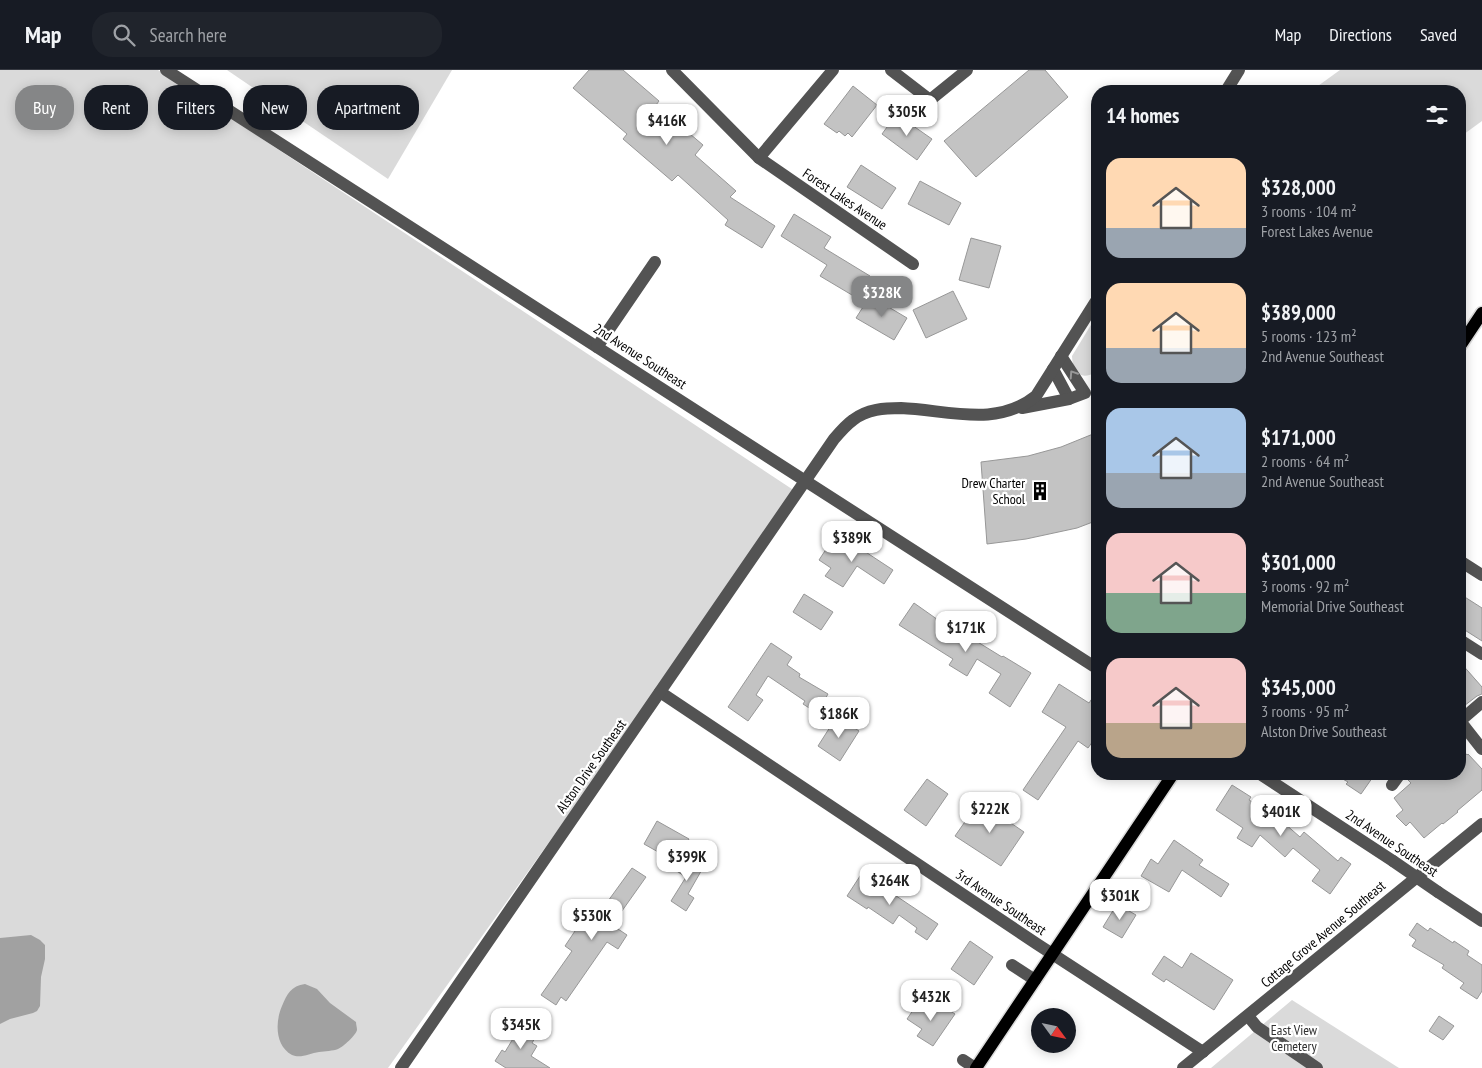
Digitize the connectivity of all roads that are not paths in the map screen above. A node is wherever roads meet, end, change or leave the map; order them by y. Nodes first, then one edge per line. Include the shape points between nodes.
1 (166, 70) edge
2 (672, 70) edge
3 (833, 70) edge
4 (892, 70) edge
5 (967, 70) edge
6 (1239, 70) edge
7 (1230, 85) edge
8 (759, 158) junction
9 (654, 262) dead end
10 (913, 264) dead end
11 (1091, 309) edge
12 (1482, 313) edge
13 (1466, 337) edge
14 (597, 347) junction
15 (1061, 356) junction
16 (1053, 368) junction
17 (1069, 399) junction
18 (1014, 410) junction
19 (806, 481) junction
20 (1466, 564) edge
21 (1482, 575) edge
22 (1466, 644) edge
23 (1482, 654) edge
24 (1091, 664) edge
25 (660, 692) junction
26 (1482, 702) edge
27 (1466, 716) edge
28 (1466, 729) edge
29 (1482, 749) edge
30 (1169, 780) edge
31 (1269, 780) edge
32 (1396, 780) edge
33 (1392, 785) dead end
34 (1482, 824) edge
35 (1482, 921) edge
36 (1053, 954) junction
37 (1012, 965) dead end
38 (1035, 980) junction
39 (1248, 1016) junction
40 (1203, 1052) junction
41 (962, 1060) dead end
42 (401, 1068) edge
43 (975, 1068) edge
44 (1183, 1068) edge
45 (1317, 1068) edge

1 - 14 street, 2nd Avenue Southeast
2 - 8 street, Forest Lakes Avenue
3 - 8 street
4 - 5 street via 930,100
6 - 7 street
8 - 10 street, Forest Lakes Avenue
9 - 14 street
11 - 15 street
12 - 13 main road
14 - 19 street, 2nd Avenue Southeast
15 - 16 street
17 -> 15 street, Alston Drive Southeast via 1085,393
16 - 17 street
16 - 18 street via 1036,396
17 - 18 street, Alston Drive Southeast
18 - 19 street, Alston Drive Southeast via 972,415 920,409 877,409 843,428
19 - 24 street, 2nd Avenue Southeast
19 - 25 street, Alston Drive Southeast
20 - 21 street
22 - 23 street
25 - 36 street, 3rd Avenue Southeast
25 - 42 street, Alston Drive Southeast
26 - 27 street
28 - 29 street
30 - 36 main road
31 - 35 street, 2nd Avenue Southeast, bridge
32 - 33 street
34 - 39 street, Cottage Grove Avenue Southeast
36 - 38 main road
36 - 40 street, 3rd Avenue Southeast
37 - 38 street
38 - 43 main road
39 - 40 street, Cottage Grove Avenue Southeast
39 - 45 street via 1257,1027
40 - 44 street, Cottage Grove Avenue Southeast
41 - 43 street

